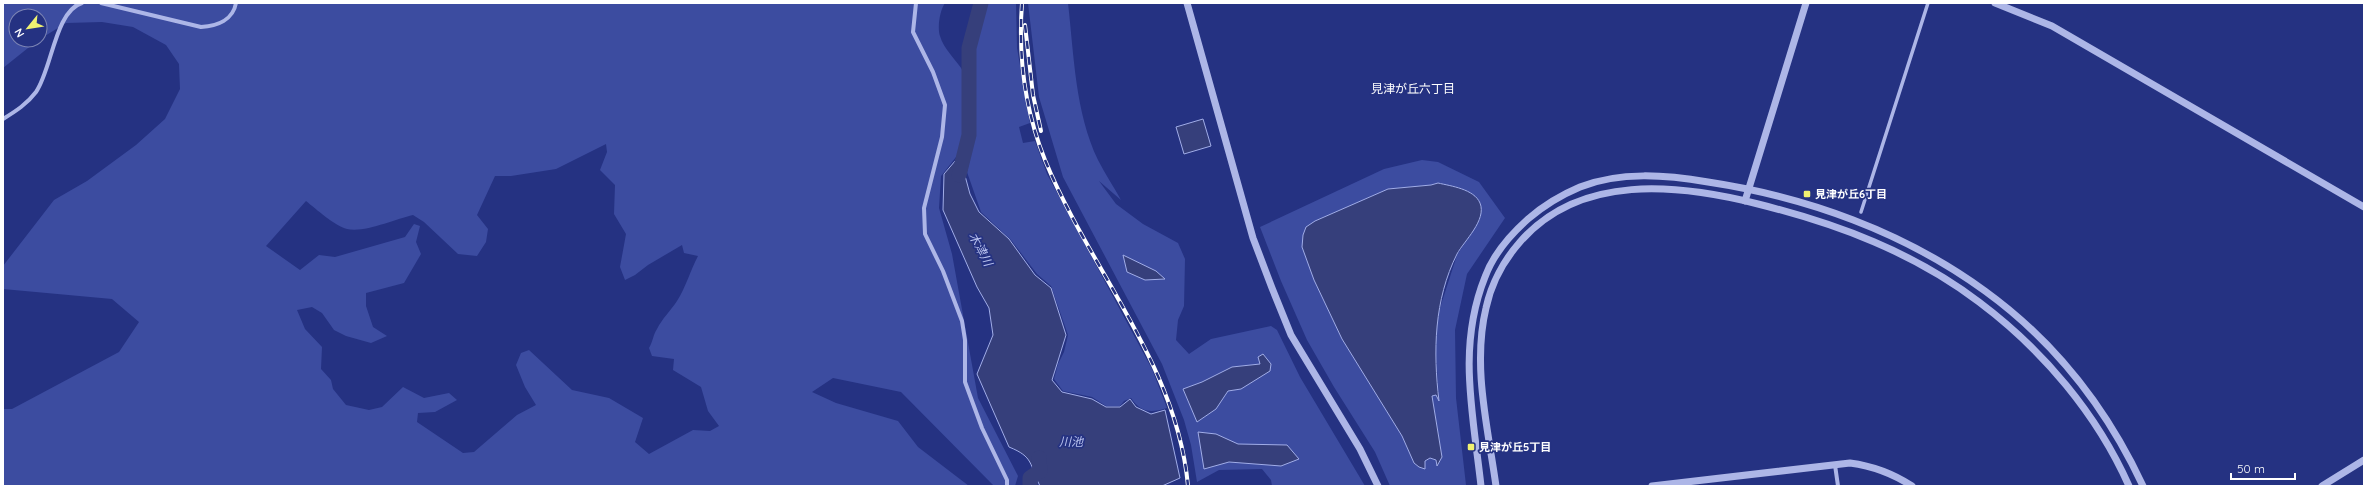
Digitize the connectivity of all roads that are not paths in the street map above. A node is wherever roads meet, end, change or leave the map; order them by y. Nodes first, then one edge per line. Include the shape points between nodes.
1 (82, 3) edge
2 (100, 3) edge
3 (236, 3) edge
4 (916, 3) edge
5 (1187, 3) edge
6 (1806, 3) edge
7 (1928, 3) edge
8 (1995, 3) edge
9 (3, 119) edge
10 (1749, 188) junction
11 (1745, 201) junction
12 (2364, 207) edge
13 (1861, 212) dead end
14 (2364, 460) edge
15 (1835, 464) junction
16 (1007, 486) edge
17 (1378, 486) edge
18 (1481, 486) edge
19 (1496, 486) edge
20 (1652, 486) edge
21 (1838, 486) edge
22 (1912, 486) edge
23 (2129, 486) edge
24 (2143, 486) edge
25 (2322, 486) edge

1 - 9 street via 68,12 37,90 25,105
2 - 3 street via 201,27 213,26 224,21 232,14
4 - 16 street via 913,32 934,72 945,105 942,137 924,208 925,234 962,320 965,340 965,382 982,428 1007,480
5 - 17 street via 1253,238 1272,288 1291,335 1360,449
6 - 10 street
7 - 13 street
8 - 12 street via 2052,26
10 - 11 street
10 - 18 street via 1676,177 1643,176 1608,181 1582,186 1558,198 1518,227 1499,250 1486,274 1475,304 1470,332 1468,360
10 - 24 street via 1855,221 1901,241 1938,261 1985,292 2017,317 2056,354 2084,388 2131,461
11 - 19 street via 1718,194 1674,189 1642,188 1610,192 1588,197 1564,208 1526,235 1508,256 1496,278 1486,306 1482,333 1482,388
11 - 23 street via 1800,214 1852,231 1937,273 1978,302 2009,326 2035,351 2073,394 2097,428
14 - 25 street
15 - 20 street
15 - 21 street
15 - 22 street via 1874,466

